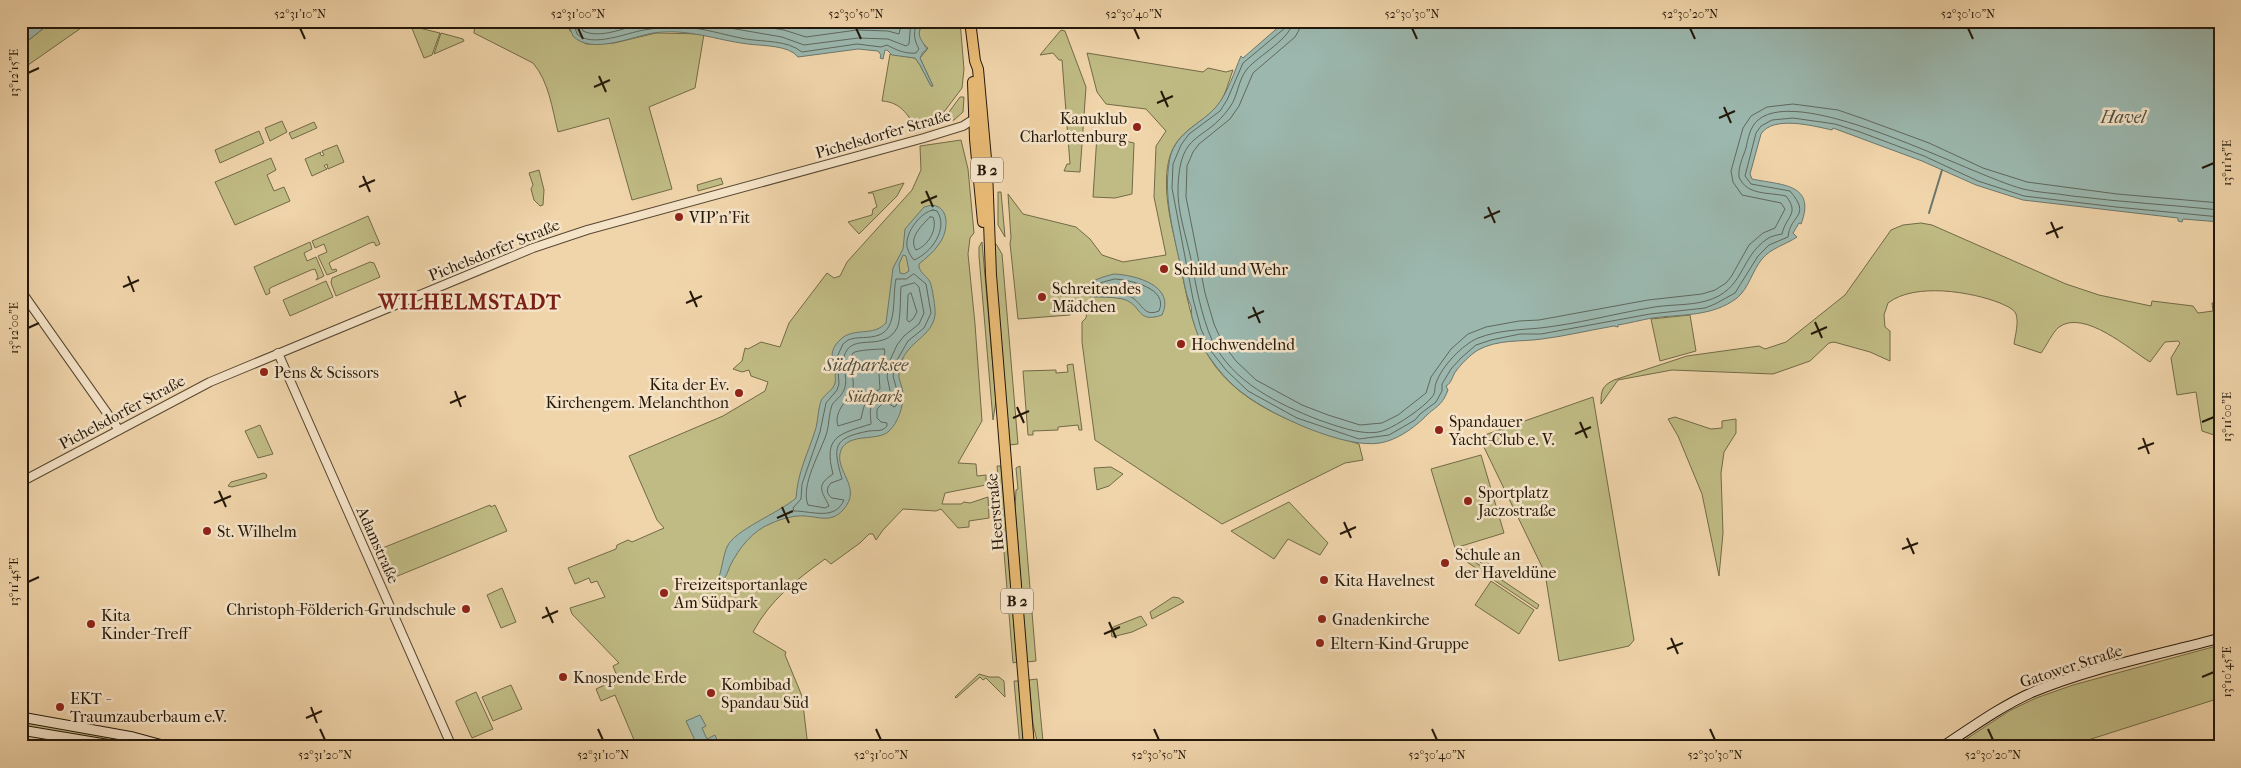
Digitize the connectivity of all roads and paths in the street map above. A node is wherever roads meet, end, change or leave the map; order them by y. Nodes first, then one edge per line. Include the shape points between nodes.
1 (970, 21) edge
2 (975, 61) junction
3 (982, 112) junction
4 (974, 120) junction
5 (991, 275) junction
6 (21, 292) edge
7 (278, 353) junction
8 (119, 430) junction
9 (21, 482) edge
10 (2220, 638) edge
11 (21, 717) edge
12 (21, 730) edge
13 (125, 736) junction
14 (123, 747) edge
15 (170, 747) edge
16 (452, 747) edge
17 (1030, 747) edge
18 (1942, 747) edge

1 - 2 main road, Heerstraße / B 2
2 - 3 main road, Heerstraße / B 2
2 - 4 main road, Heerstraße / B 2
3 - 4 street
3 - 5 main road, Heerstraße / B 2 via 988,175
4 - 5 main road, Heerstraße / B 2
4 - 7 street, Pichelsdorfer Straße via 924,138 552,241
5 - 17 main road, Heerstraße / B 2
6 - 8 street
7 - 8 street, Pichelsdorfer Straße via 202,386
7 - 16 street, Adamstraße
8 - 9 street, Pichelsdorfer Straße
10 - 18 main road, Gatower Straße via 2034,692
11 - 13 main road
12 - 14 main road
13 - 14 main road
13 - 15 main road

